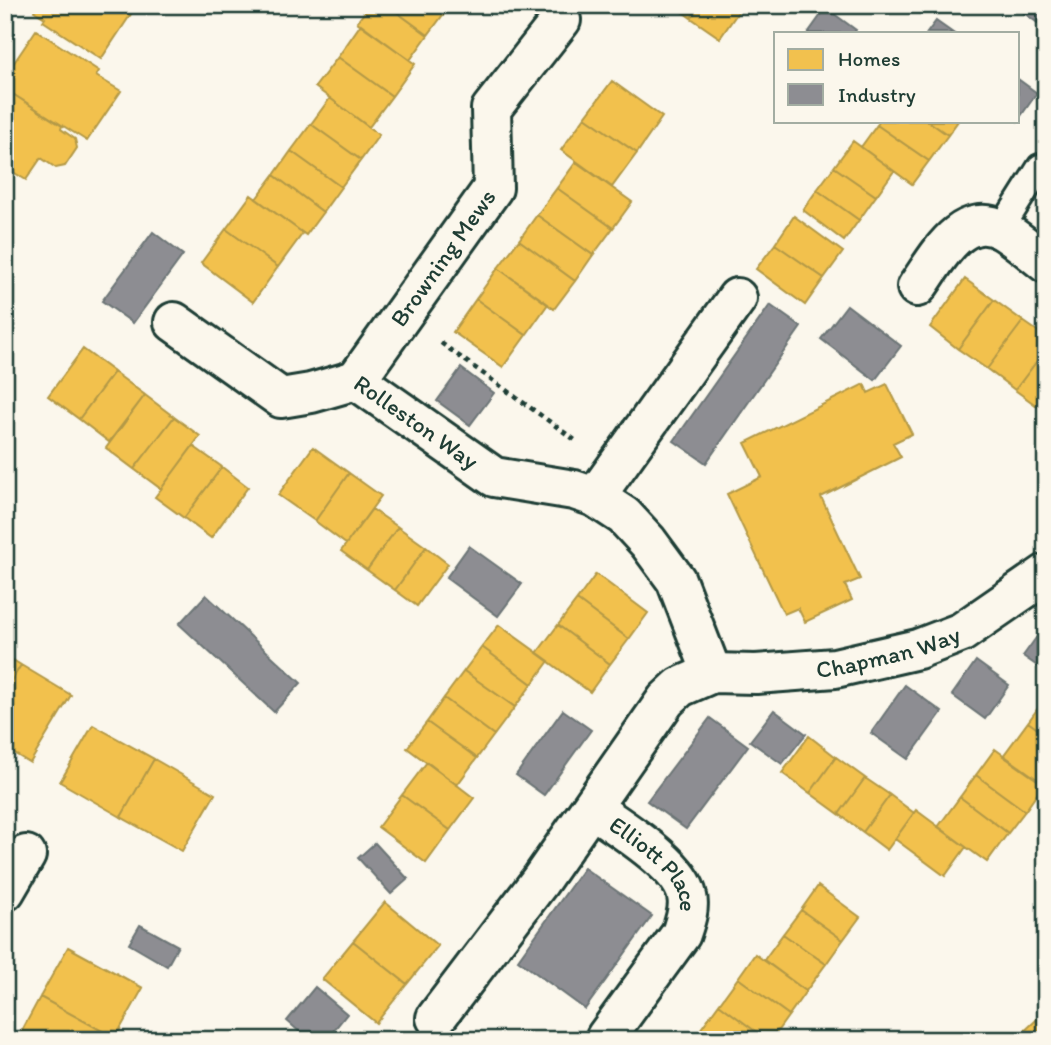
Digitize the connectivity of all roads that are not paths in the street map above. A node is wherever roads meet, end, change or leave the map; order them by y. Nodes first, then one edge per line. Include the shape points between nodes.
1 (561, 20) dead end
2 (1040, 167) dead end
3 (1001, 229) junction
4 (1046, 263) edge
5 (917, 287) dead end
6 (737, 298) dead end
7 (174, 322) dead end
8 (356, 380) junction
9 (604, 483) junction
10 (1046, 574) edge
11 (712, 673) junction
12 (592, 808) junction
13 (26, 855) dead end
14 (5, 891) edge
15 (436, 1018) dead end
16 (606, 1037) dead end

1 - 8 street, Browning Mews via 491,109 493,188
2 - 3 lane
3 - 4 street
3 - 5 street via 977,226 955,234
6 - 9 street
7 - 8 street, Rolleston Way via 281,398
8 - 9 street, Rolleston Way via 494,477 574,490
9 - 11 street, Rolleston Way via 624,516 670,570
10 - 11 street, Chapman Way via 962,632 918,649 835,668
11 - 12 street, Elliott Place via 680,687 666,700
12 - 15 street, Elliott Place
12 - 16 street, Elliott Place via 667,863 681,878 687,897 681,934
13 - 14 street

